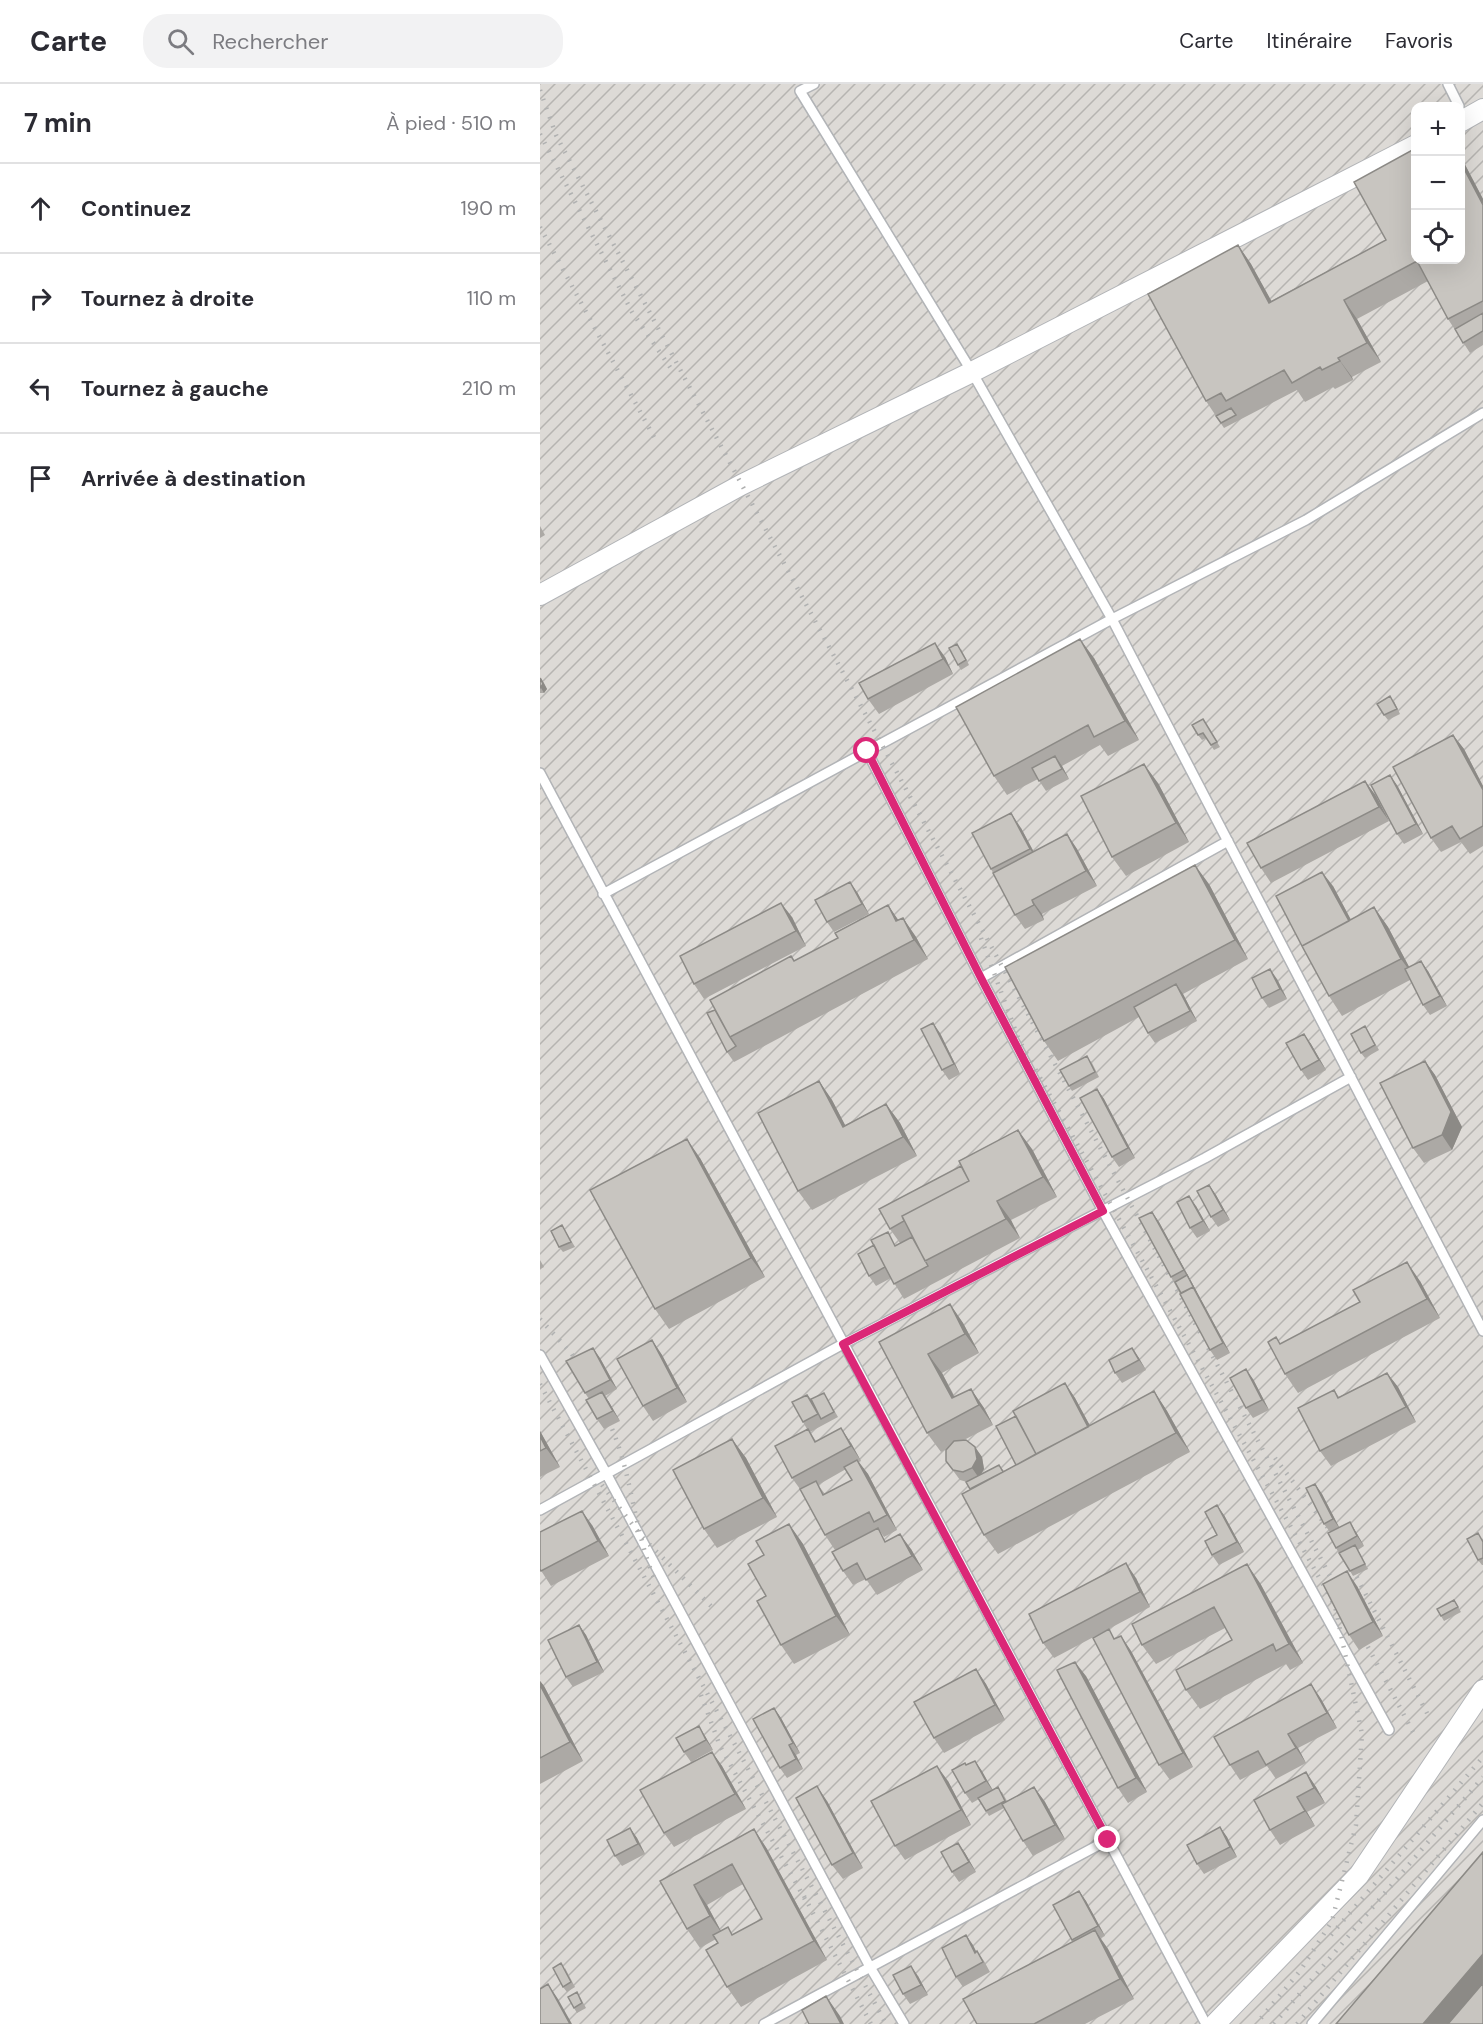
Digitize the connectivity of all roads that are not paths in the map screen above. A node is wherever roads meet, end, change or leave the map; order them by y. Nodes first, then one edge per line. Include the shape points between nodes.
1 (814, 84) edge
2 (1448, 84) edge
3 (1456, 102) edge
4 (1483, 109) edge
5 (1465, 113) edge
6 (1411, 148) edge
7 (972, 372) junction
8 (1483, 413) edge
9 (540, 595) edge
10 (1112, 619) junction
11 (867, 751) junction
12 (540, 773) edge
13 (1228, 841) junction
14 (603, 894) junction
15 (981, 978) junction
16 (1351, 1077) junction
17 (1103, 1211) junction
18 (1483, 1331) edge
19 (843, 1344) junction
20 (540, 1355) edge
21 (606, 1473) junction
22 (540, 1510) edge
23 (1483, 1690) edge
24 (1389, 1730) dead end
25 (1483, 1820) edge
26 (1108, 1840) junction
27 (870, 1967) junction
28 (764, 2024) edge
29 (904, 2024) edge
30 (1206, 2024) edge
31 (1215, 2024) edge
32 (1311, 2024) edge

1 - 7 lane via 800,91
2 - 3 lane
4 - 5 street
6 - 7 street
7 - 9 street via 741,485
7 - 10 lane
8 - 10 lane via 1306,520
10 - 11 lane
10 - 13 lane
11 - 14 lane
11 - 15 lane
12 - 14 lane
13 - 15 lane
13 - 16 lane
14 - 19 lane
15 - 17 lane
16 - 17 lane
16 - 18 lane
17 - 19 lane
17 - 24 lane
19 - 21 lane
19 - 26 lane
20 - 21 lane
21 - 22 lane
21 - 27 lane
23 - 31 street via 1359,1875
25 - 32 lane
26 - 27 lane
26 - 30 lane
27 - 28 lane
27 - 29 lane

